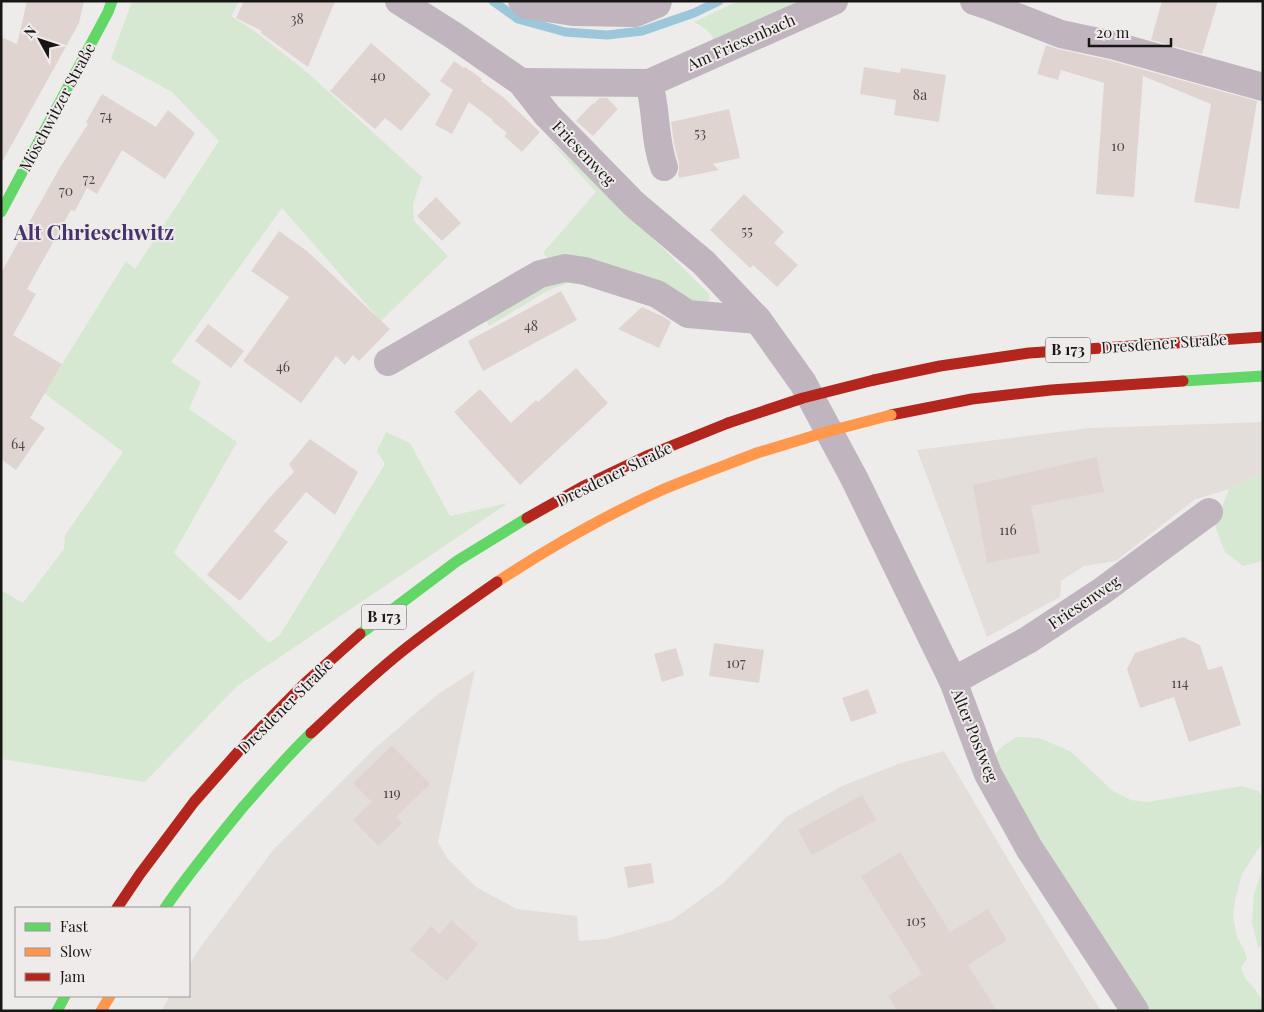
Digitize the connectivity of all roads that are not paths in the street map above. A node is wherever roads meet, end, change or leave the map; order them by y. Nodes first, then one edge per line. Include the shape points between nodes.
1 (112, 1) edge
2 (398, 1) edge
3 (522, 1) edge
4 (658, 1) edge
5 (834, 1) edge
6 (974, 1) edge
7 (521, 82) junction
8 (649, 84) junction
9 (1263, 87) edge
10 (664, 167) dead end
11 (1, 212) edge
12 (758, 320) junction
13 (1263, 337) edge
14 (388, 362) dead end
15 (1263, 376) edge
16 (838, 446) joint
17 (1209, 512) dead end
18 (953, 681) junction
19 (118, 907) edge
20 (166, 907) edge
21 (64, 997) edge
22 (109, 997) edge
23 (57, 1011) edge
24 (101, 1011) edge
25 (1135, 1011) edge

1 - 11 main road, Möschwitzer Straße
2 - 7 street, Friesenweg
3 - 4 street via 527,5 572,12 635,13
5 - 8 street, Am Friesenbach
6 - 9 street via 1061,34
7 - 8 street, Am Friesenbach
7 - 12 street, Friesenweg via 548,115 634,204 704,263
8 - 10 street
12 - 14 street via 688,314 657,294 585,271 565,268 540,274
12 - 16 street, Friesenweg via 802,383
13 - 19 main road, Dresdener Straße / B 173, bridge via 1029,352 874,380 803,398 728,423 582,487 457,562 359,635 304,684 246,742 194,802
15 - 20 main road, B 173, bridge via 972,399 890,415 757,453 682,482 606,518 481,592 365,682 254,794
16 - 18 street, Alter Postweg
17 - 18 street, Friesenweg via 1102,591 1028,640
18 - 25 street, Alter Postweg via 988,774 1029,848
21 - 23 main road
22 - 24 main road

